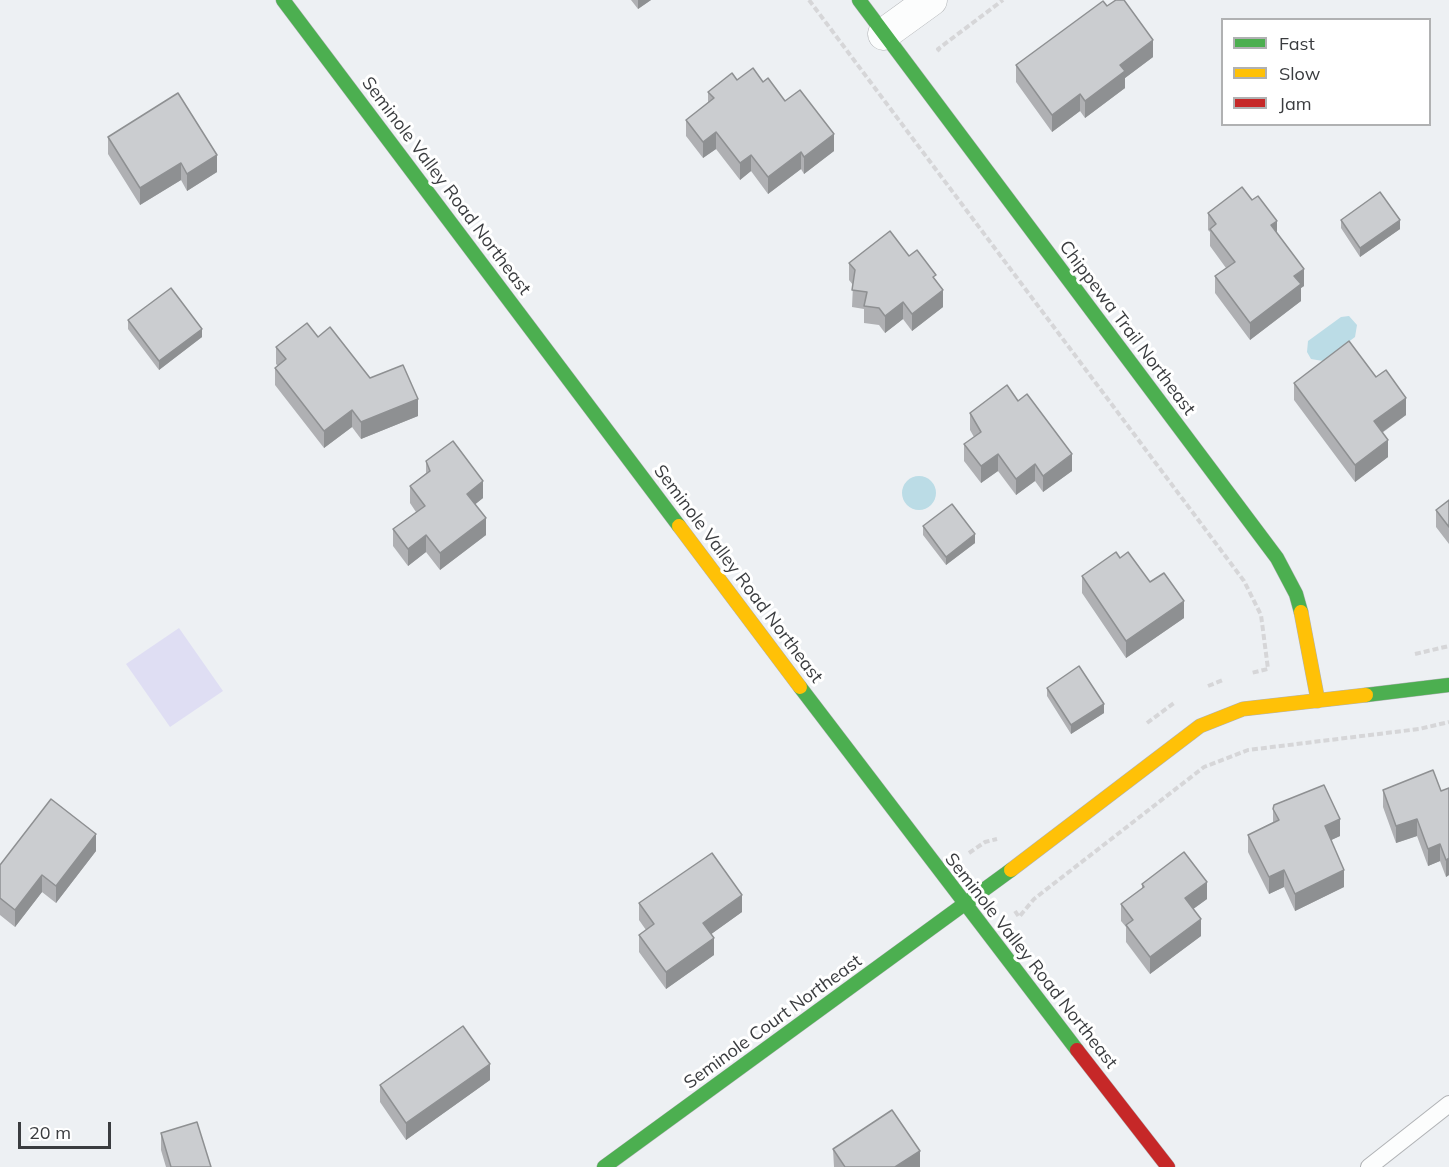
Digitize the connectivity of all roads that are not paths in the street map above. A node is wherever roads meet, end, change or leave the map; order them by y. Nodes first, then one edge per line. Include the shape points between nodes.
1 (283, 0) edge
2 (859, 0) edge
3 (931, 0) edge
4 (884, 34) junction
5 (1449, 685) edge
6 (1318, 700) junction
7 (964, 905) junction
8 (1449, 1104) edge
9 (604, 1167) edge
10 (1168, 1167) edge
11 (1369, 1167) edge

1 - 7 street, Seminole Valley Road Northeast
2 - 4 street, Chippewa Trail Northeast
3 - 4 street
4 - 6 street, Chippewa Trail Northeast via 1276,558 1296,594 1305,624
5 - 6 street, Seminole Court Northeast
6 - 7 street, Seminole Court Northeast via 1244,709 1200,726
7 - 9 street, Seminole Court Northeast
7 - 10 street, Seminole Valley Road Northeast
8 - 11 lane

